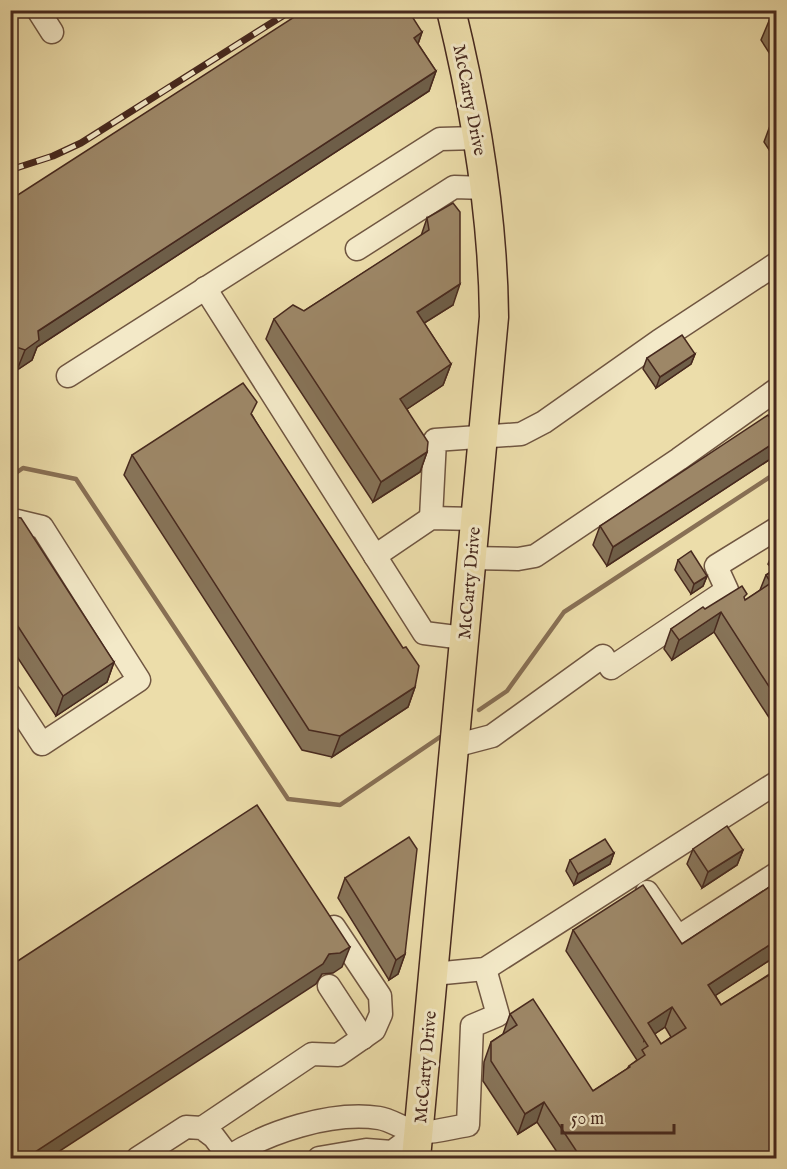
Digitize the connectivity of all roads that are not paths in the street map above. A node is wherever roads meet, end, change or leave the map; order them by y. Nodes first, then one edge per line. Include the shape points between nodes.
1 (38, 10) edge
2 (451, 10) edge
3 (52, 32) dead end
4 (478, 138) junction
5 (486, 188) junction
6 (357, 249) dead end
7 (777, 264) edge
8 (205, 288) junction
9 (68, 376) dead end
10 (777, 390) edge
11 (483, 438) junction
12 (431, 518) junction
13 (475, 519) junction
14 (10, 525) edge
15 (777, 529) edge
16 (375, 556) junction
17 (471, 558) junction
18 (464, 638) junction
19 (10, 694) edge
20 (454, 746) junction
21 (777, 783) edge
22 (634, 873) junction
23 (777, 874) edge
24 (334, 927) edge
25 (485, 969) junction
26 (433, 974) junction
27 (329, 986) dead end
28 (363, 1038) junction
29 (202, 1128) junction
30 (417, 1145) edge
31 (138, 1158) edge
32 (228, 1158) edge
33 (319, 1158) edge

1 - 3 street
2 - 4 main road, McCarty Drive
4 - 5 main road, McCarty Drive
4 - 8 street via 440,139
5 - 6 street via 454,187
5 - 11 main road, McCarty Drive via 494,317
7 - 11 street via 544,422 521,434
8 - 9 street
8 - 16 street
10 - 17 street via 535,556
11 - 12 street via 435,440
11 - 13 main road, McCarty Drive
12 - 13 street
12 - 16 street
13 - 17 main road, McCarty Drive
14 - 19 street via 17,521 42,527 139,681 42,744
15 - 20 street via 716,566 728,590 611,668 603,656 492,736
16 - 18 street via 424,633
17 - 18 main road, McCarty Drive
18 - 20 main road, McCarty Drive
20 - 26 main road, McCarty Drive
21 - 22 street
22 - 23 street via 678,937
22 - 25 street
24 - 28 street via 380,996 381,1014 374,1030
25 - 26 street
25 - 30 street via 498,1015 472,1026 468,1125
26 - 30 main road, McCarty Drive
27 - 28 street
28 - 29 street via 338,1055 312,1054
29 - 31 street via 186,1127
29 - 32 street via 214,1137
30 - 32 street via 381,1118 354,1116 312,1121
30 - 33 street via 392,1152 366,1150

